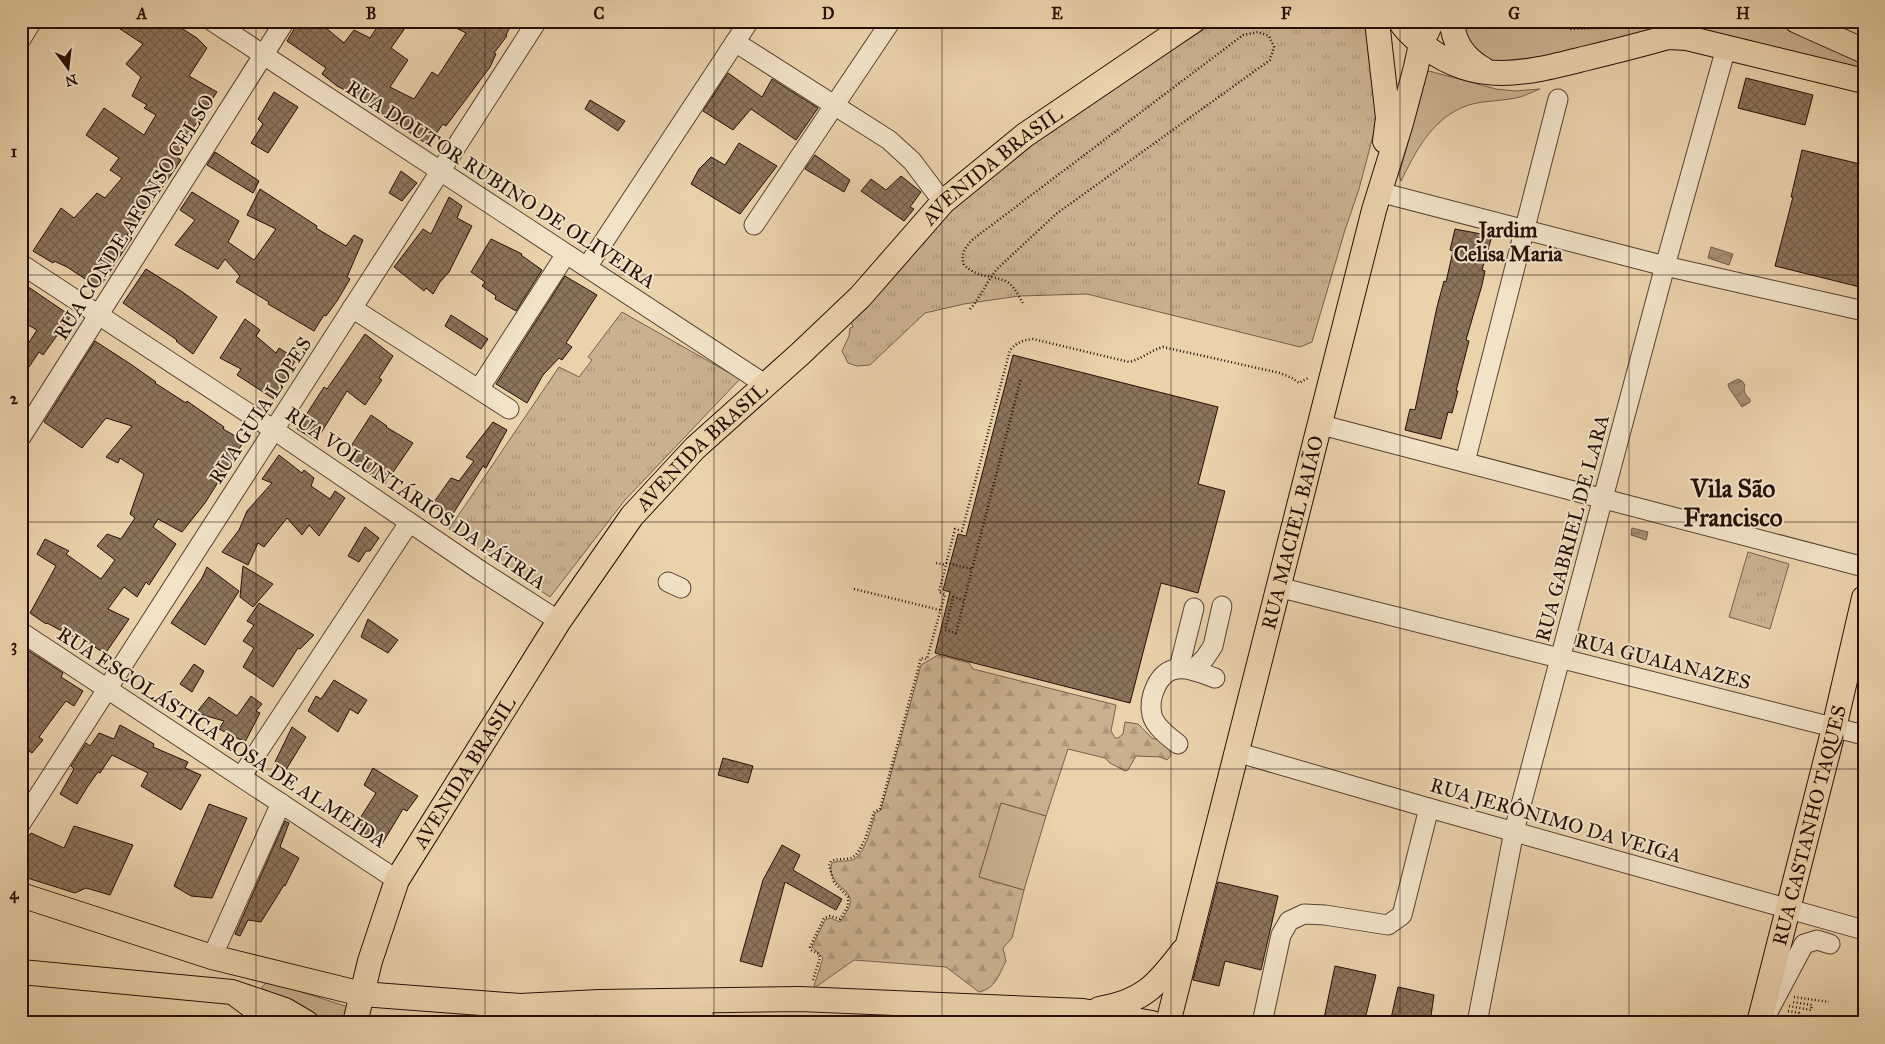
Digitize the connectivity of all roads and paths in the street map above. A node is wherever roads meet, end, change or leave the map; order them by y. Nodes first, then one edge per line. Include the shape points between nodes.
1 (32, 21) edge
2 (212, 21) edge
3 (285, 21) edge
4 (536, 21) edge
5 (749, 21) edge
6 (891, 21) edge
7 (1193, 21) edge
8 (1377, 21) edge
9 (1400, 21) edge
10 (1432, 21) edge
11 (1452, 21) edge
12 (1798, 21) edge
13 (21, 38) edge
14 (735, 42) junction
15 (1421, 44) junction
16 (1726, 48) junction
17 (1864, 51) edge
18 (264, 55) junction
19 (1494, 73) junction
20 (1864, 81) edge
21 (1558, 99) dead end
22 (835, 105) junction
23 (440, 171) junction
24 (1379, 192) junction
25 (943, 202) junction
26 (754, 225) dead end
27 (1525, 231) junction
28 (566, 254) junction
29 (21, 264) edge
30 (1665, 266) junction
31 (587, 267) junction
32 (990, 278) junction
33 (1022, 303) dead end
34 (352, 308) junction
35 (970, 309) dead end
36 (1864, 311) edge
37 (99, 315) junction
38 (1021, 378) dead end
39 (1308, 378) dead end
40 (766, 385) junction
41 (478, 389) junction
42 (509, 409) dead end
43 (1318, 424) junction
44 (274, 430) junction
45 (21, 437) edge
46 (1465, 462) junction
47 (1602, 498) junction
48 (409, 523) junction
49 (936, 563) dead end
50 (946, 564) junction
51 (1864, 566) edge
52 (972, 569) junction
53 (1278, 587) junction
54 (854, 589) dead end
55 (1864, 598) edge
56 (964, 600) junction
57 (1222, 606) dead end
58 (1194, 608) dead end
59 (940, 610) junction
60 (559, 621) junction
61 (21, 632) edge
62 (1560, 659) junction
63 (1186, 669) junction
64 (1215, 678) dead end
65 (108, 689) junction
66 (1834, 728) junction
67 (1864, 735) edge
68 (1178, 744) dead end
69 (1236, 752) junction
70 (241, 777) junction
71 (281, 803) junction
72 (1429, 808) junction
73 (21, 823) edge
74 (1514, 831) junction
75 (397, 880) junction
76 (21, 896) edge
77 (1788, 909) junction
78 (1864, 930) edge
79 (1190, 941) junction
80 (1830, 944) dead end
81 (212, 957) junction
82 (370, 961) junction
83 (21, 972) edge
84 (232, 992) junction
85 (362, 994) junction
86 (1792, 997) dead end
87 (397, 998) junction
88 (800, 999) junction
89 (888, 1002) junction
90 (1789, 1002) dead end
91 (1829, 1002) dead end
92 (1083, 1011) junction
93 (582, 1013) edge
94 (512, 1014) edge
95 (1798, 1018) dead end
96 (259, 1023) edge
97 (307, 1023) edge
98 (355, 1023) edge
99 (604, 1023) edge
100 (1152, 1023) edge
101 (1168, 1023) edge
102 (1262, 1023) edge
103 (1477, 1023) edge
104 (1761, 1023) edge

1 - 13 street
2 - 18 street, RUA DOUTOR RUBINO DE OLIVEIRA
3 - 18 street, RUA CONDE AFONSO CELSO
4 - 23 street, RUA GUIA LOPES
5 - 14 street
6 - 22 street
7 - 25 main road, AVENIDA BRASIL via 1025,135
8 - 24 main road via 1388,118
9 - 15 main road
10 - 15 main road, RUA MACIEL BAIÃO
11 - 19 main road via 1462,52
12 - 17 main road
14 - 22 street
14 - 31 street
15 - 19 main road via 1462,68
15 - 24 main road, RUA MACIEL BAIÃO
16 - 19 main road via 1688,38 1668,37 1537,70
16 - 20 main road
16 - 30 street, RUA GABRIEL DE LARA
18 - 23 street, RUA DOUTOR RUBINO DE OLIVEIRA
18 - 37 street, RUA CONDE AFONSO CELSO
21 - 27 street
22 - 25 street via 889,140 912,161
22 - 26 street
23 - 28 street, RUA DOUTOR RUBINO DE OLIVEIRA
23 - 34 street, RUA GUIA LOPES
24 - 27 street
24 - 43 main road, RUA MACIEL BAIÃO
25 - 40 main road, AVENIDA BRASIL via 860,297
27 - 30 street
27 - 46 street
28 - 31 street, RUA DOUTOR RUBINO DE OLIVEIRA
28 - 41 street
29 - 37 street, RUA VOLUNTÁRIOS DA PÁTRIA
30 - 36 street
30 - 47 street, RUA GABRIEL DE LARA
31 - 40 street, RUA DOUTOR RUBINO DE OLIVEIRA
32 - 32 path via 964,265 962,253 972,240 1243,35 1258,32 1270,36 1274,47 1270,60 1056,214
32 - 33 path via 1009,283
32 - 35 path
34 - 41 street
34 - 44 street, RUA GUIA LOPES
37 - 44 street, RUA VOLUNTÁRIOS DA PÁTRIA
37 - 45 street, RUA CONDE AFONSO CELSO
38 - 52 path
39 - 50 path via 1299,383 1280,374 1163,347 1129,362 1034,339 1014,345 1010,350 962,531 955,529
40 - 60 main road, AVENIDA BRASIL via 695,448 632,516
41 - 42 street
43 - 46 street
43 - 53 main road, RUA MACIEL BAIÃO
44 - 48 street, RUA VOLUNTÁRIOS DA PÁTRIA
44 - 65 street, RUA GUIA LOPES
46 - 47 street
47 - 51 street
47 - 62 street, RUA GABRIEL DE LARA
48 - 60 street, RUA VOLUNTÁRIOS DA PÁTRIA
48 - 70 street
49 - 50 path
50 - 52 path
50 - 59 path via 939,592 945,594
52 - 56 path
53 - 62 street, RUA GUAIANAZES
53 - 69 main road, RUA MACIEL BAIÃO
54 - 59 path
55 - 66 main road, RUA CASTANHO TAQUES
56 - 56 path via 956,633 944,630 953,597
57 - 63 street via 1213,646 1205,658
58 - 63 street
59 - 88 path via 927,659 921,658 880,809 874,812 858,853 852,858 831,861 829,866 834,882 848,897 848,906 840,919 824,918 810,947 819,954 819,962 806,995
60 - 75 main road, AVENIDA BRASIL
61 - 65 street, RUA ESCOLÁSTICA ROSA DE ALMEIDA
62 - 66 street, RUA GUAIANAZES
62 - 74 street, RUA GABRIEL DE LARA
63 - 64 street
63 - 68 street via 1170,670 1160,679 1152,703 1152,715 1157,724
65 - 70 street, RUA ESCOLÁSTICA ROSA DE ALMEIDA
65 - 73 street, RUA GUIA LOPES
66 - 67 street, RUA GUAIANAZES
66 - 77 main road, RUA CASTANHO TAQUES
69 - 72 street, RUA JERÔNIMO DA VEIGA
69 - 79 main road, RUA MACIEL BAIÃO
70 - 71 street, RUA ESCOLÁSTICA ROSA DE ALMEIDA
71 - 75 street, RUA ESCOLÁSTICA ROSA DE ALMEIDA
71 - 81 street
72 - 74 street, RUA JERÔNIMO DA VEIGA
72 - 102 street via 1402,915 1388,925 1304,914 1290,921 1280,935
74 - 77 street, RUA JERÔNIMO DA VEIGA
74 - 103 street, RUA GABRIEL DE LARA
75 - 82 main road, AVENIDA BRASIL
76 - 81 main road
77 - 78 street, RUA JERÔNIMO DA VEIGA
77 - 104 main road, RUA CASTANHO TAQUES
79 - 92 main road via 1160,980 1138,998 1112,1007
79 - 101 main road, RUA MACIEL BAIÃO
80 - 104 street via 1817,940 1804,944
81 - 85 main road
82 - 85 main road, AVENIDA BRASIL
82 - 87 main road via 378,981
83 - 84 main road
84 - 96 main road via 253,1007
84 - 97 main road via 285,1010
85 - 87 main road
85 - 98 main road, AVENIDA BRASIL
86 - 91 path
87 - 94 main road
88 - 89 main road
88 - 93 main road
89 - 92 main road
89 - 99 main road
90 - 95 path via 1812,1005 1811,1010 1786,1006 1785,1010 1799,1013
92 - 100 main road
93 - 94 main road via 520,1006

